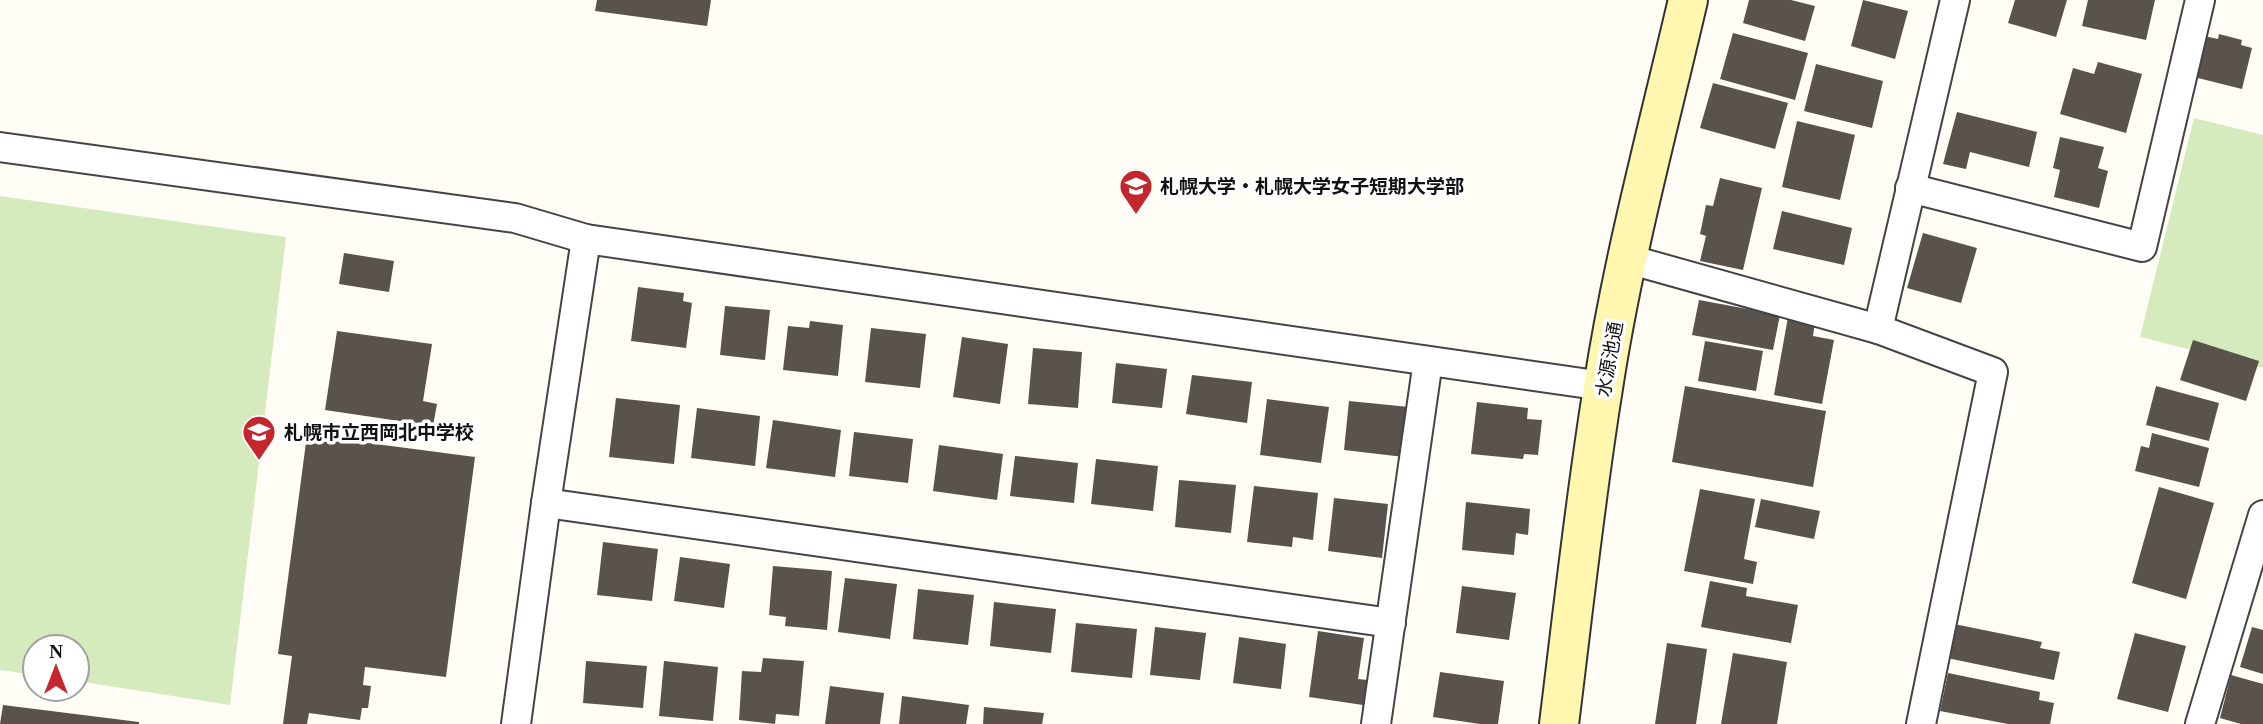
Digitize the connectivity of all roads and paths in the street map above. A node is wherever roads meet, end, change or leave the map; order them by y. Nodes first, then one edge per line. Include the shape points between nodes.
1 (1688, 0) edge
2 (1955, 0) edge
3 (2200, 0) edge
4 (0, 147) edge
5 (1910, 188) junction
6 (586, 239) junction
7 (1628, 259) junction
8 (1878, 329) junction
9 (1428, 361) junction
10 (1603, 386) junction
11 (546, 503) junction
12 (2263, 515) edge
13 (1391, 622) junction
14 (516, 724) edge
15 (1376, 724) edge
16 (1559, 724) edge
17 (1921, 724) edge
18 (2200, 724) edge

1 - 7 street, 水源池通
2 - 5 street
3 - 5 street via 2143,247
4 - 6 street via 515,218
5 - 8 street
6 - 9 street
6 - 11 street
7 - 8 street
7 - 10 street, 水源池通
8 - 17 street via 1993,372
9 - 10 street
9 - 13 street
10 - 16 street, 水源池通
11 - 13 street
11 - 14 street
12 - 18 street
13 - 15 street

